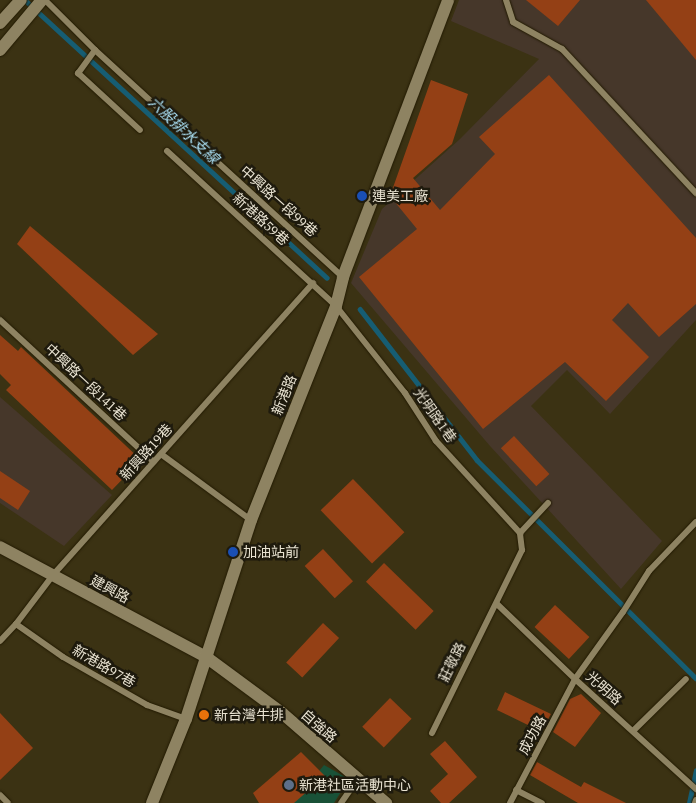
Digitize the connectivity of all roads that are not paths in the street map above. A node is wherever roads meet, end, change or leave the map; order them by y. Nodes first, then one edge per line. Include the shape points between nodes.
1 (21, 0) edge
2 (43, 0) edge
3 (448, 0) edge
4 (506, 0) edge
5 (0, 23) edge
6 (0, 50) edge
7 (95, 50) junction
8 (140, 130) dead end
9 (167, 151) dead end
10 (696, 193) edge
11 (343, 277) junction
12 (313, 283) junction
13 (336, 306) junction
14 (0, 320) edge
15 (161, 454) junction
16 (154, 462) junction
17 (548, 503) dead end
18 (251, 520) junction
19 (696, 522) edge
20 (520, 533) junction
21 (0, 547) edge
22 (52, 575) junction
23 (497, 604) junction
24 (16, 624) junction
25 (0, 641) edge
26 (206, 657) junction
27 (575, 679) junction
28 (686, 679) dead end
29 (186, 719) junction
30 (633, 732) junction
31 (432, 733) dead end
32 (358, 779) junction
33 (696, 789) edge
34 (516, 790) junction
35 (0, 795) edge
36 (8, 803) edge
37 (152, 803) edge
38 (341, 803) edge
39 (386, 803) edge
40 (510, 803) edge
41 (542, 803) edge

1 - 5 street
2 - 6 street
2 - 7 lane, 中興路一段99巷
3 - 11 street, 新港路
4 - 10 lane via 512,22 562,49
7 - 8 lane via 78,73
7 - 11 lane, 中興路一段99巷
9 - 12 lane, 新港路59巷
11 - 13 street, 新港路
12 - 13 lane, 新港路59巷
12 - 15 lane, 新興路19巷
13 - 18 street, 新港路
13 - 20 lane, 光明路1巷 via 405,393 436,441
14 - 16 lane, 中興路一段141巷
15 - 16 lane, 新興路19巷
15 - 18 lane
16 - 22 lane, 新興路19巷
17 - 20 lane
18 - 26 street, 新港路
19 - 27 lane, 成功路 via 649,571
20 - 23 lane via 522,550
21 - 22 street, 建興路
22 - 24 lane, 新興路19巷
22 - 26 street, 建興路
23 - 27 lane, 光明路
23 - 31 lane, 莊敬路
24 - 25 lane, 新興路19巷
24 - 29 lane, 新港路97巷 via 63,657 147,706
26 - 29 street, 新港路
26 - 32 street, 自強路 via 282,713
27 - 30 lane, 光明路
27 - 34 lane, 成功路
28 - 30 lane
29 - 37 street, 新港路
30 - 33 lane, 光明路
32 - 38 lane
32 - 39 street, 自強路
34 - 40 lane, 成功路
34 - 41 lane
35 - 36 lane

